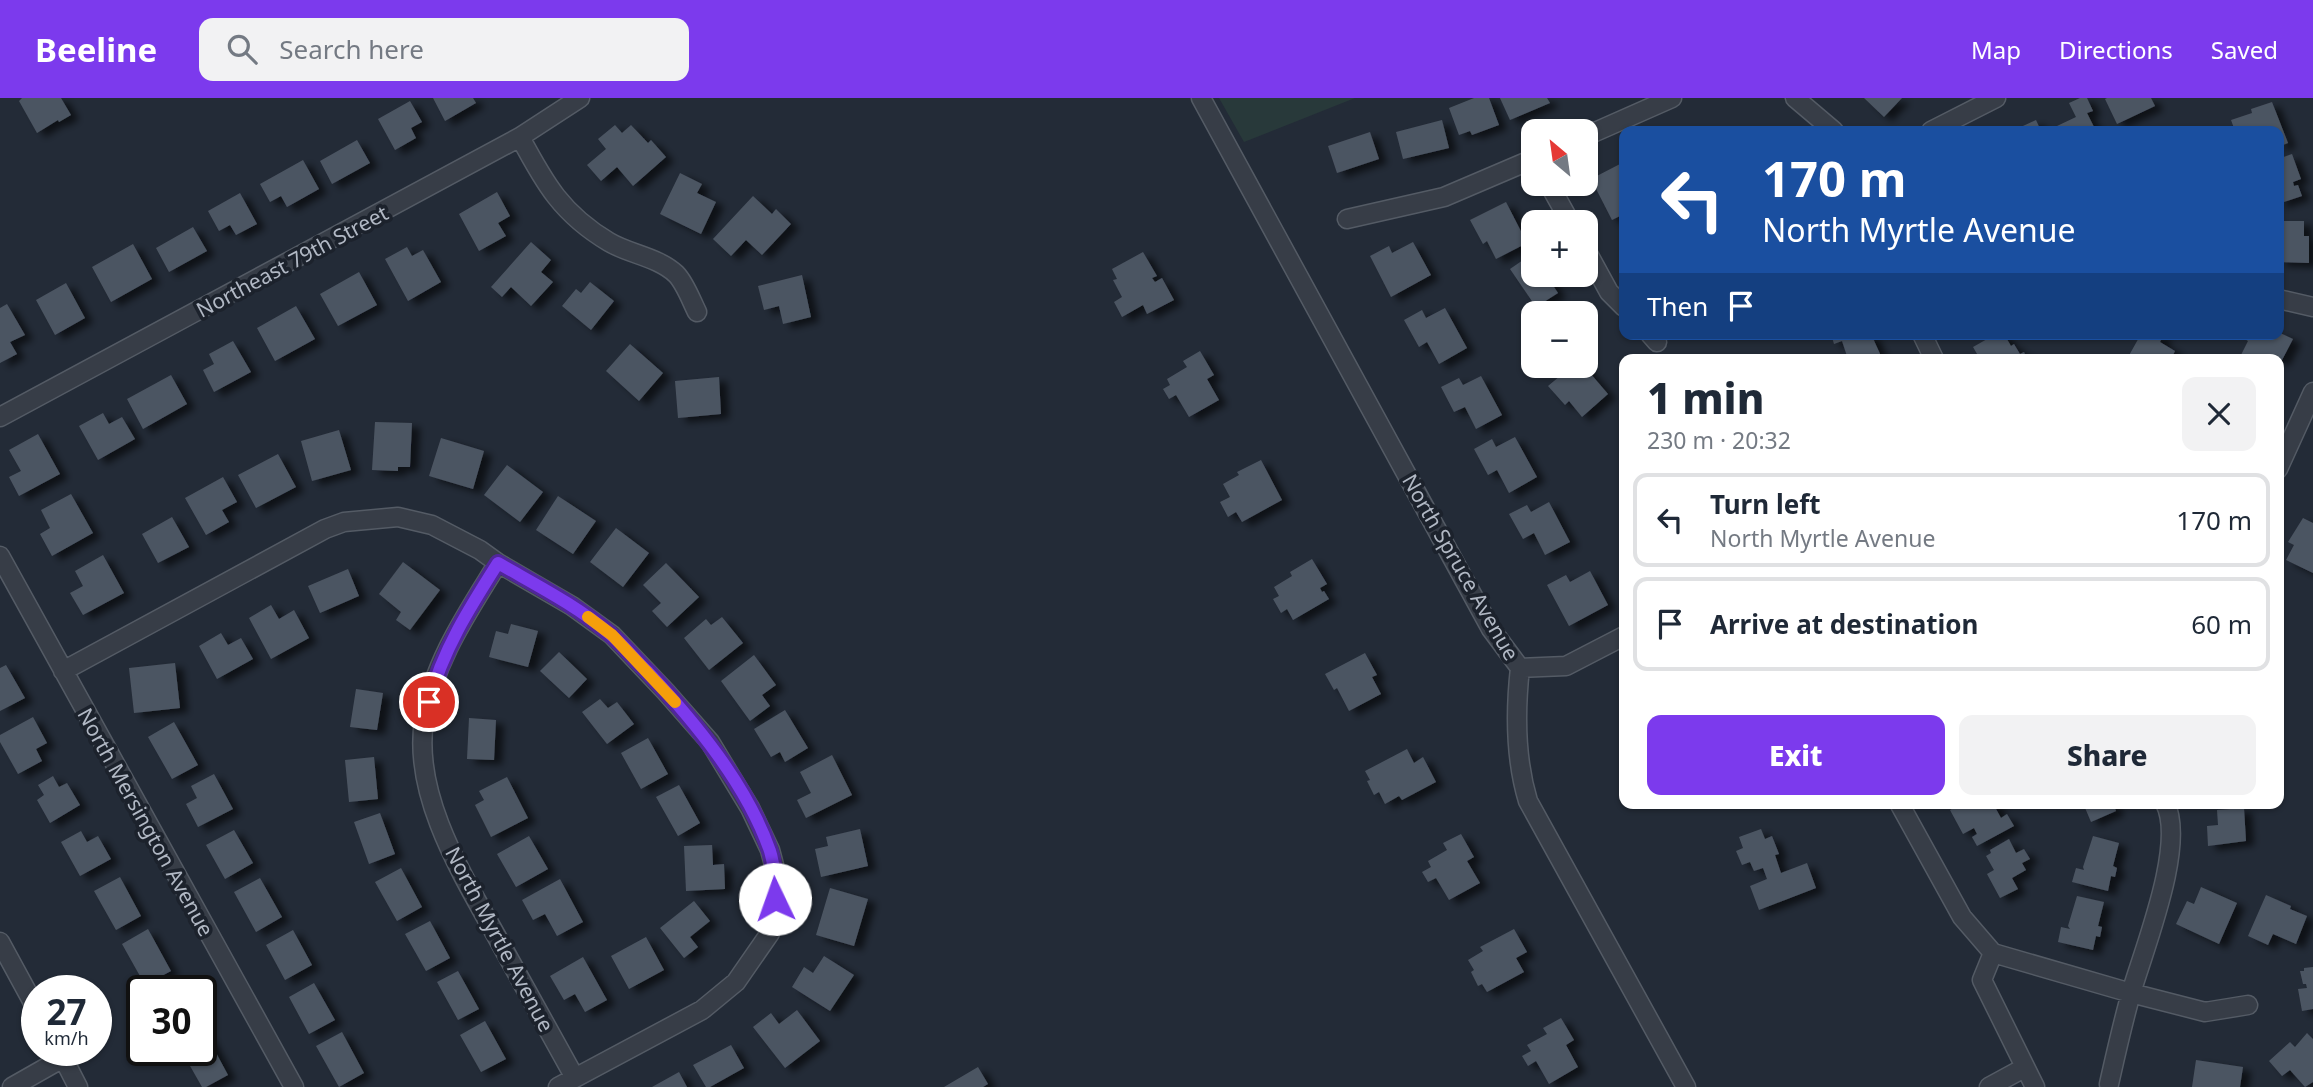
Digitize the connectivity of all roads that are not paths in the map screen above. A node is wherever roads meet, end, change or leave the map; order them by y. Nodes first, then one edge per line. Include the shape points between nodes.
1 (580, 98) edge
2 (1201, 98) edge
3 (1672, 98) edge
4 (1795, 98) edge
5 (1996, 98) edge
6 (1828, 126) edge
7 (1941, 126) edge
8 (1598, 131) edge
9 (520, 137) junction
10 (1521, 164) edge
11 (1348, 219) dead end
12 (1598, 272) edge
13 (2284, 300) edge
14 (1619, 302) edge
15 (2313, 307) edge
16 (697, 312) dead end
17 (2313, 392) edge
18 (0, 417) edge
19 (2284, 456) edge
20 (0, 556) edge
21 (498, 563) junction
22 (1619, 639) edge
23 (1520, 668) junction
24 (63, 671) junction
25 (1902, 809) edge
26 (2168, 809) edge
27 (0, 942) edge
28 (1993, 953) junction
29 (21, 981) edge
30 (2130, 993) junction
31 (2248, 1005) dead end
32 (43, 1066) edge
33 (67, 1066) edge
34 (2024, 1068) junction
35 (575, 1078) junction
36 (2109, 1084) dead end
37 (12, 1087) edge
38 (78, 1087) edge
39 (293, 1087) edge
40 (558, 1087) edge
41 (1686, 1087) edge
42 (1989, 1087) edge
43 (2035, 1087) edge

1 - 9 street, Northeast 79th Street
2 - 23 street, North Spruce Avenue via 1491,629
3 - 8 street
4 - 6 street
5 - 7 street
9 - 16 street via 562,206 611,243 677,275
9 - 18 street, Northeast 79th Street
10 - 11 street via 1444,197
12 - 14 street
13 - 15 street
17 - 19 street
20 - 24 street, North Mersington Avenue
21 - 24 street via 432,526 398,517 344,522 325,528
21 - 35 street, North Myrtle Avenue via 454,634 433,684 422,750 428,788 453,858
21 - 35 street via 612,635 666,692 710,742 750,808 774,865 770,933 736,982 702,1010
22 - 23 street via 1566,666
23 - 41 street, North Spruce Avenue via 1516,710 1521,779 1528,801
24 - 39 street, North Mersington Avenue
25 - 28 street via 1962,917
26 - 30 street via 2169,868
27 - 29 street
28 - 30 street
28 - 34 street via 1982,980
30 - 31 street via 2205,1012
30 - 36 street
32 - 37 street
33 - 38 street
34 - 42 street
34 - 43 street
35 - 40 street

